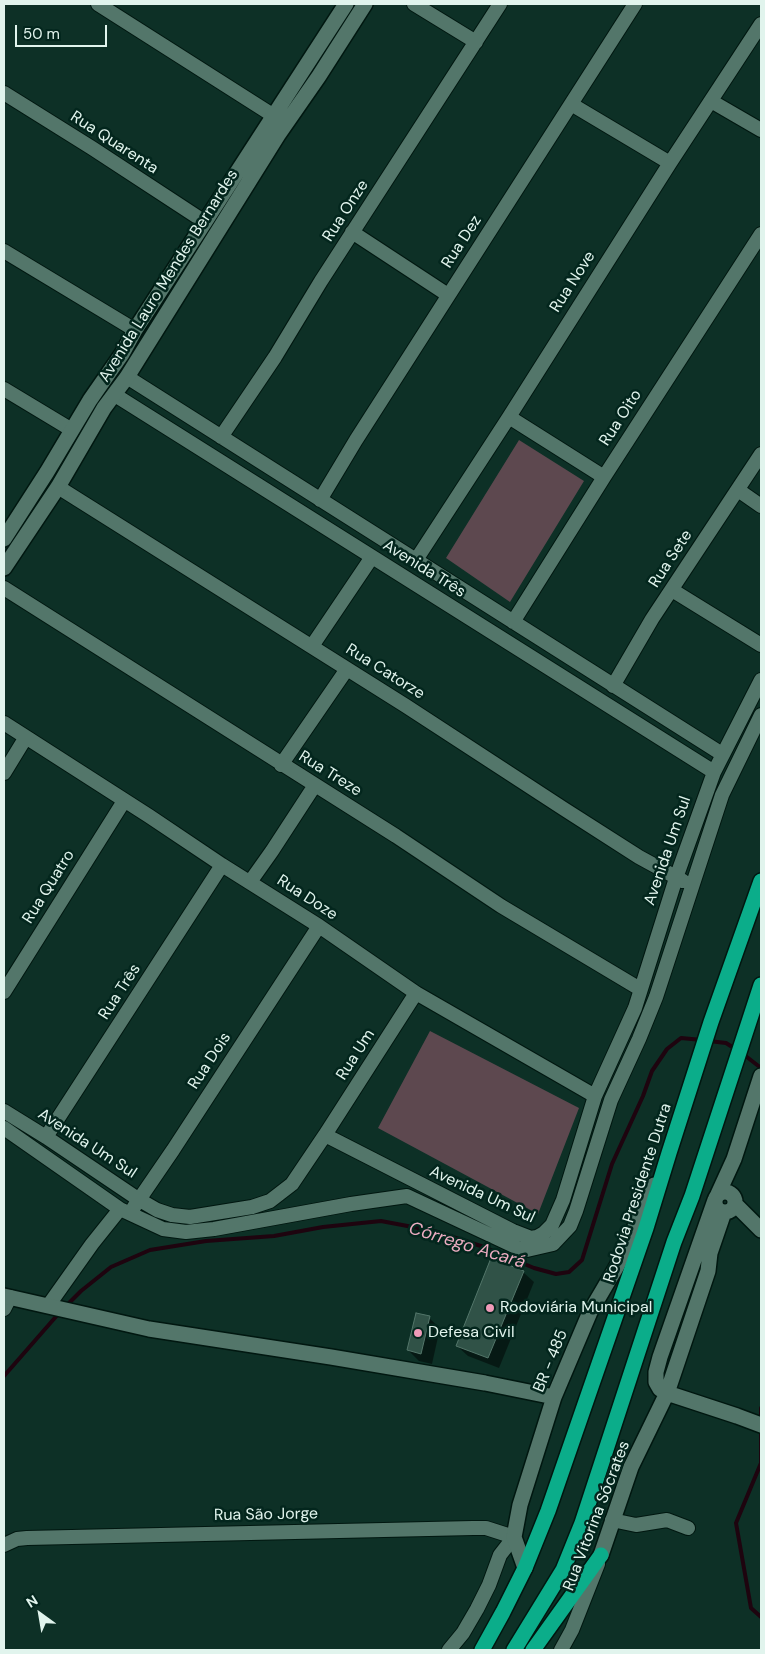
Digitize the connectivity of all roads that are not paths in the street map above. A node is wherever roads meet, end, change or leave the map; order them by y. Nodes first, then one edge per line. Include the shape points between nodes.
1 (98, 4) edge
2 (365, 4) edge
3 (414, 4) edge
4 (500, 4) edge
5 (635, 4) edge
6 (341, 5) edge
7 (761, 24) edge
8 (476, 42) junction
9 (306, 67) junction
10 (319, 76) junction
11 (4, 93) edge
12 (711, 101) junction
13 (571, 104) junction
14 (274, 116) junction
15 (761, 130) edge
16 (670, 163) junction
17 (242, 179) junction
18 (205, 222) junction
19 (352, 232) junction
20 (761, 234) edge
21 (4, 251) edge
22 (166, 285) junction
23 (180, 292) junction
24 (448, 296) junction
25 (135, 330) junction
26 (112, 368) junction
27 (127, 377) junction
28 (4, 389) edge
29 (115, 395) junction
30 (90, 400) junction
31 (104, 408) junction
32 (181, 412) junction
33 (509, 417) junction
34 (72, 430) junction
35 (170, 430) junction
36 (221, 437) junction
37 (761, 454) edge
38 (263, 464) junction
39 (604, 477) junction
40 (253, 482) junction
41 (58, 487) junction
42 (738, 490) junction
43 (320, 500) junction
44 (761, 506) edge
45 (354, 521) junction
46 (6, 536) edge
47 (342, 538) junction
48 (22, 540) junction
49 (372, 557) junction
50 (416, 560) junction
51 (4, 568) edge
52 (4, 588) edge
53 (672, 590) junction
54 (476, 598) junction
55 (468, 617) junction
56 (513, 622) junction
57 (761, 645) edge
58 (312, 646) junction
59 (556, 649) junction
60 (545, 666) junction
61 (347, 669) junction
62 (761, 680) edge
63 (614, 686) junction
64 (747, 706) junction
65 (653, 710) junction
66 (760, 716) edge
67 (4, 723) edge
68 (645, 728) junction
69 (26, 737) junction
70 (722, 754) junction
71 (281, 765) junction
72 (714, 772) junction
73 (4, 773) edge
74 (315, 785) junction
75 (124, 801) junction
76 (695, 827) junction
77 (709, 834) junction
78 (222, 865) junction
79 (676, 878) junction
80 (761, 881) edge
81 (250, 882) junction
82 (693, 887) junction
83 (662, 921) junction
84 (319, 926) junction
85 (678, 926) junction
86 (761, 985) edge
87 (640, 989) junction
88 (4, 992) edge
89 (416, 993) junction
90 (761, 1077) edge
91 (595, 1096) junction
92 (4, 1111) edge
93 (4, 1128) edge
94 (325, 1135) junction
95 (46, 1137) junction
96 (669, 1153) junction
97 (103, 1175) junction
98 (413, 1181) junction
99 (92, 1190) junction
100 (407, 1196) junction
101 (138, 1199) junction
102 (729, 1204) junction
103 (125, 1212) junction
104 (212, 1213) junction
105 (214, 1229) junction
106 (761, 1230) edge
107 (6, 1300) edge
108 (60, 1309) junction
109 (667, 1393) junction
110 (554, 1397) junction
111 (759, 1424) edge
112 (612, 1520) junction
113 (688, 1528) dead end
114 (514, 1537) junction
115 (4, 1545) edge
116 (601, 1555) junction
117 (525, 1568) junction
118 (449, 1650) edge
119 (482, 1650) edge
120 (514, 1650) edge
121 (533, 1650) edge
122 (561, 1650) edge

1 - 14 street
2 - 10 street, Avenida Lauro Mendes Bernardes
3 - 8 street
4 - 8 street, Rua Onze
5 - 13 street, Rua Dez
6 - 9 street, Avenida Lauro Mendes Bernardes
7 - 12 street, Rua Nove
8 - 19 street, Rua Onze
9 - 10 street
9 - 14 street, Avenida Lauro Mendes Bernardes
10 - 17 street, Avenida Lauro Mendes Bernardes
11 - 18 street, Rua Quarenta
12 - 15 street
12 - 16 street, Rua Nove
13 - 16 street
13 - 24 street, Rua Dez
14 - 17 street, Avenida Lauro Mendes Bernardes
16 - 33 street, Rua Nove
17 - 18 street, Avenida Lauro Mendes Bernardes
17 - 23 street, Avenida Lauro Mendes Bernardes
18 - 22 street, Avenida Lauro Mendes Bernardes
19 - 24 street
19 - 36 street, Rua Onze
20 - 39 street, Rua Oito
21 - 25 street
22 - 23 street
22 - 25 street, Avenida Lauro Mendes Bernardes
23 - 27 street, Avenida Lauro Mendes Bernardes
24 - 43 street, Rua Dez
25 - 26 street, Avenida Lauro Mendes Bernardes
26 - 27 street
26 - 30 street, Avenida Lauro Mendes Bernardes
27 - 29 street, Avenida Lauro Mendes Bernardes
27 - 32 street, Avenida Três
28 - 34 street
29 - 31 street, Avenida Lauro Mendes Bernardes
29 - 35 street, Avenida Três
30 - 31 street
30 - 34 street, Avenida Lauro Mendes Bernardes
31 - 41 street, Avenida Lauro Mendes Bernardes
32 - 35 street
32 - 36 street, Avenida Três
33 - 39 street
33 - 50 street, Rua Nove
34 - 46 street, Avenida Lauro Mendes Bernardes
35 - 40 street, Avenida Três
36 - 38 street, Avenida Três
37 - 42 street, Rua Sete
38 - 40 street
38 - 43 street, Avenida Três
39 - 56 street, Rua Oito
40 - 47 street, Avenida Três
41 - 48 street, Avenida Lauro Mendes Bernardes
41 - 58 street, Rua Catorze
42 - 44 street
42 - 53 street, Rua Sete
43 - 45 street, Avenida Três
45 - 47 street
45 - 50 street, Avenida Três
46 - 48 street
47 - 49 street, Avenida Três
48 - 51 street, Avenida Lauro Mendes Bernardes
49 - 55 street, Avenida Três
49 - 58 street
50 - 54 street, Avenida Três
52 - 71 street, Rua Treze
53 - 57 street
53 - 63 street, Rua Sete
54 - 55 street
54 - 56 street, Avenida Três
55 - 60 street, Avenida Três
56 - 59 street, Avenida Três
58 - 61 street, Rua Catorze
59 - 60 street
59 - 63 street, Avenida Três
60 - 68 street, Avenida Três
61 - 71 street
61 - 79 street, Rua Catorze
62 - 64 street, Avenida Um Sul
63 - 65 street, Avenida Três
64 - 66 street
64 - 70 street, Avenida Um Sul
65 - 68 street
65 - 70 street, Avenida Três
66 - 77 street, Avenida Um Sul via 725,788
67 - 69 street, Rua Doze
68 - 72 street, Avenida Três
69 - 73 street
69 - 75 street, Rua Doze
70 - 72 street, Avenida Um Sul
71 - 74 street, Rua Treze
72 - 76 street, Avenida Um Sul
74 - 81 street
74 - 87 street, Rua Treze via 509,911
75 - 78 street, Rua Doze
75 - 88 street, Rua Quatro
76 - 77 street
76 - 79 street, Avenida Um Sul
77 - 82 street, Avenida Um Sul
78 - 81 street, Rua Doze
78 - 95 street, Rua Três
79 - 82 street, Rua Catorze
79 - 83 street, Avenida Um Sul
80 - 96 highway, Rodovia Presidente Dutra
81 - 84 street, Rua Doze
82 - 85 street, Avenida Um Sul
83 - 85 street
83 - 87 street, Avenida Um Sul
84 - 89 street, Rua Doze
84 - 101 street, Rua Dois
85 - 100 street, Avenida Um Sul via 653,1005 611,1100 576,1211 562,1236 544,1247 518,1248
86 - 120 highway via 582,1523 563,1570
87 - 91 street, Avenida Um Sul via 635,1008
89 - 91 street, Rua Doze
89 - 94 street, Rua Um
90 - 102 street via 734,1159
91 - 98 street, Avenida Um Sul via 563,1200 552,1226 544,1234 531,1238 513,1231
92 - 95 street, Avenida Um Sul
93 - 99 street, Avenida Um Sul
94 - 98 street, Avenida Um Sul
94 - 104 street, Avenida Um Sul via 292,1184 270,1201
95 - 97 street, Avenida Um Sul
96 - 110 street, BR - 485 via 617,1266 590,1312
96 - 117 highway, Rodovia Presidente Dutra via 586,1403
97 - 99 street
97 - 101 street, Avenida Um Sul
98 - 100 street
99 - 103 street, Avenida Um Sul
100 - 105 street, Avenida Um Sul
101 - 103 street, Rua Dois
101 - 104 street, Avenida Um Sul via 172,1215 190,1217
102 - 106 street
102 - 109 street via 656,1372 658,1386
103 - 105 street, Avenida Um Sul via 174,1231
103 - 108 street, Rua Dois via 92,1244
104 - 105 street
107 - 108 street
108 - 110 street via 149,1329 331,1357
109 - 111 street
109 - 112 street, Rua Vitorina Sócrates via 637,1452
110 - 114 street, BR - 485 via 520,1505
112 - 113 street via 636,1525 667,1520
112 - 116 street, Rua Vitorina Sócrates
114 - 115 street, Rua São Jorge via 486,1528 473,1528 17,1539
114 - 117 street
114 - 118 street via 500,1554 477,1609
116 - 121 highway
116 - 122 street, Rua Vitorina Sócrates
117 - 119 highway, Rodovia Presidente Dutra

